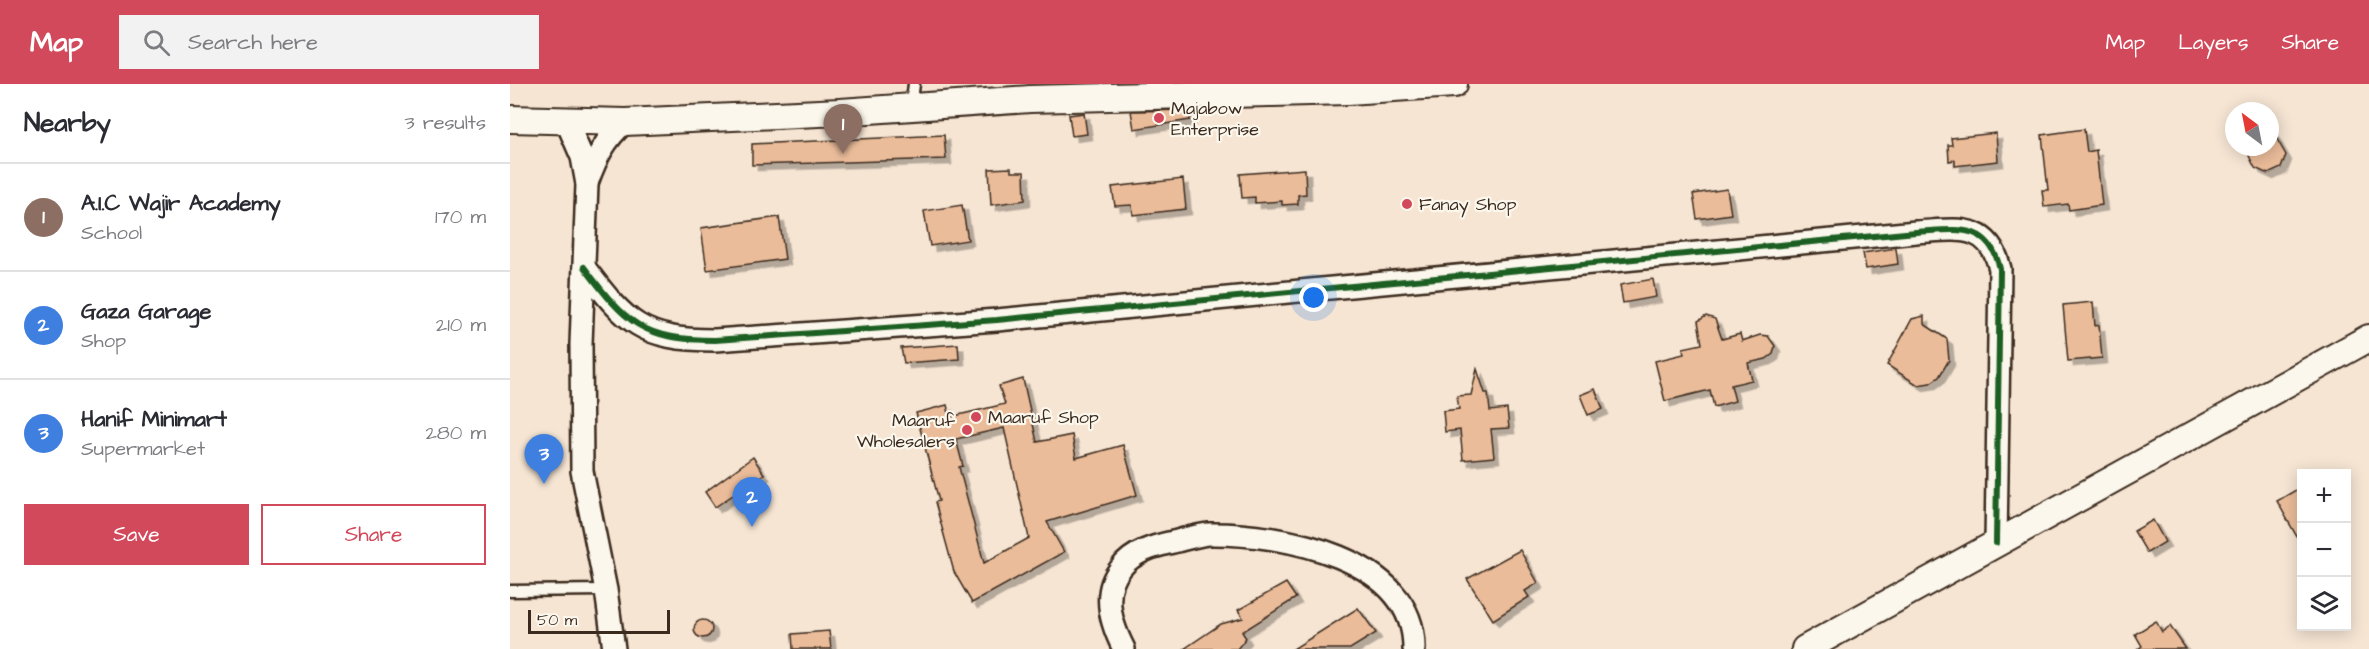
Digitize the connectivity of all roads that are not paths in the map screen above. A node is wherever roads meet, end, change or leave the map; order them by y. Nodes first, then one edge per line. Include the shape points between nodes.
1 (1454, 84) edge
2 (1031, 91) edge
3 (912, 96) edge
4 (510, 119) edge
5 (566, 120) junction
6 (625, 122) junction
7 (587, 184) junction
8 (584, 267) junction
9 (2369, 338) edge
10 (1996, 543) junction
11 (606, 590) junction
12 (510, 591) edge
13 (614, 649) edge
14 (1124, 649) edge
15 (1414, 649) edge
16 (1805, 649) edge

1 - 2 street via 1348,91
2 - 3 street
3 - 6 street
4 - 5 street
5 - 6 street
5 - 7 street via 582,157
6 - 7 street via 609,136
7 - 8 street
8 - 10 street via 624,316 649,333 680,340 715,340 997,320 1916,232 1966,231 1982,235 1990,242 2000,268
8 - 11 street via 582,471
9 - 10 street
10 - 16 street
11 - 12 lane
11 - 13 street
14 - 15 street via 1108,604 1120,569 1131,557 1156,546 1206,534 1262,536 1300,543 1366,569 1387,585 1408,615

